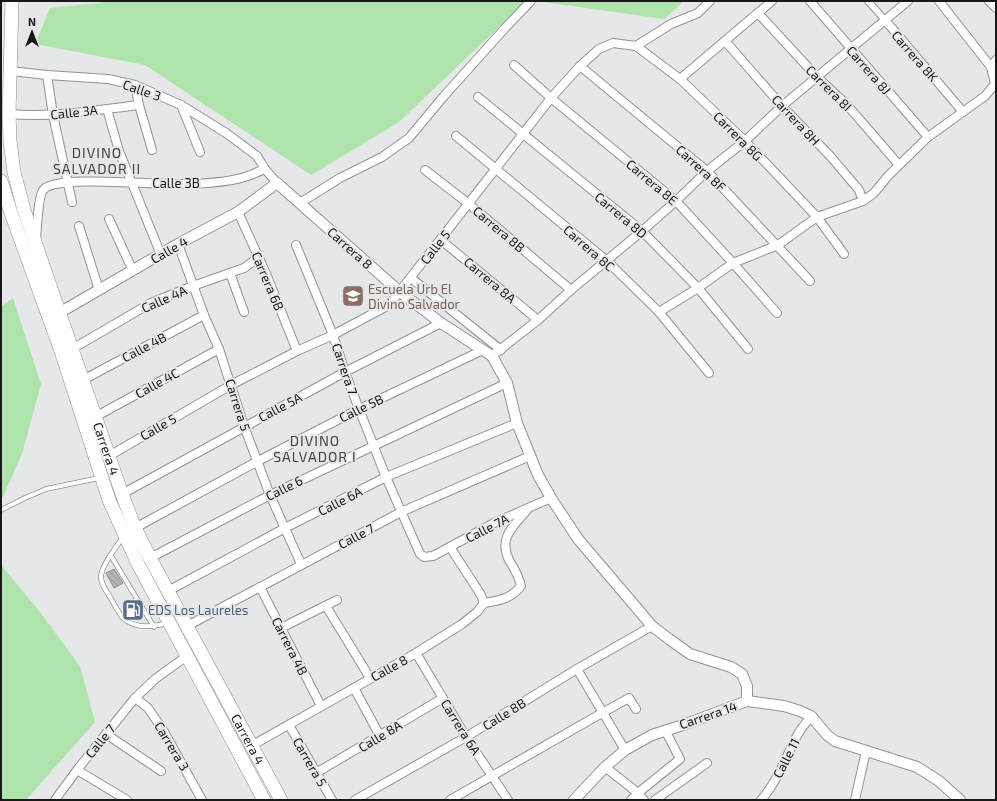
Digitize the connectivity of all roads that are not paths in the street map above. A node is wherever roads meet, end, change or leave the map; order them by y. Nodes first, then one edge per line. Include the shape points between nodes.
1 (12, 1) edge
2 (531, 1) edge
3 (710, 1) edge
4 (772, 1) edge
5 (810, 1) edge
6 (868, 1) edge
7 (908, 1) edge
8 (939, 1) edge
9 (989, 1) edge
10 (996, 8) edge
11 (758, 13) junction
12 (885, 20) junction
13 (725, 41) junction
14 (613, 42) joint
15 (636, 46) junction
16 (851, 49) junction
17 (996, 60) edge
18 (514, 65) dead end
19 (580, 66) junction
20 (991, 67) junction
21 (10, 71) junction
22 (47, 75) junction
23 (817, 77) junction
24 (680, 79) junction
25 (135, 85) junction
26 (478, 97) dead end
27 (551, 98) junction
28 (139, 105) junction
29 (181, 105) junction
30 (782, 106) junction
31 (107, 109) junction
32 (963, 112) junction
33 (9, 114) junction
34 (53, 115) junction
35 (524, 134) junction
36 (456, 136) dead end
37 (928, 138) junction
38 (746, 141) junction
39 (152, 150) dead end
40 (200, 152) dead end
41 (257, 156) joint
42 (899, 165) junction
43 (265, 168) junction
44 (425, 170) dead end
45 (496, 170) junction
46 (707, 171) junction
47 (1, 181) edge
48 (67, 182) junction
49 (131, 182) junction
50 (277, 183) junction
51 (676, 201) junction
52 (863, 201) junction
53 (72, 202) dead end
54 (300, 204) junction
55 (469, 204) junction
56 (238, 212) junction
57 (817, 218) junction
58 (109, 219) dead end
59 (79, 226) dead end
60 (642, 231) junction
61 (441, 240) junction
62 (35, 242) junction
63 (178, 244) junction
64 (296, 245) dead end
65 (778, 245) junction
66 (844, 254) dead end
67 (161, 255) junction
68 (259, 257) junction
69 (607, 261) junction
70 (734, 263) junction
71 (133, 271) junction
72 (230, 273) junction
73 (411, 278) junction
74 (810, 281) dead end
75 (193, 286) junction
76 (698, 288) junction
77 (99, 290) junction
78 (571, 290) junction
79 (400, 292) junction
80 (244, 312) dead end
81 (659, 312) junction
82 (59, 313) junction
83 (777, 313) dead end
84 (204, 315) junction
85 (538, 320) junction
86 (441, 323) junction
87 (333, 335) junction
88 (72, 349) junction
89 (219, 349) junction
90 (748, 349) dead end
91 (483, 350) junction
92 (501, 350) junction
93 (297, 351) junction
94 (492, 356) junction
95 (345, 372) junction
96 (709, 373) dead end
97 (83, 380) junction
98 (507, 383) junction
99 (231, 385) junction
100 (359, 409) junction
101 (96, 417) junction
102 (517, 423) junction
103 (244, 426) junction
104 (374, 445) junction
105 (109, 456) junction
106 (530, 456) junction
107 (258, 461) junction
108 (101, 477) junction
109 (386, 478) junction
110 (122, 494) junction
111 (270, 495) junction
112 (551, 498) junction
113 (528, 508) junction
114 (1, 510) edge
115 (401, 512) junction
116 (135, 528) junction
117 (285, 528) junction
118 (124, 536) junction
119 (450, 547) junction
120 (111, 556) junction
121 (424, 557) joint
122 (150, 558) junction
123 (301, 564) junction
124 (260, 587) junction
125 (168, 591) junction
126 (337, 600) dead end
127 (484, 603) junction
128 (326, 606) junction
129 (169, 622) junction
130 (187, 626) junction
131 (652, 626) junction
132 (154, 627) junction
133 (281, 628) junction
134 (416, 653) junction
135 (188, 656) junction
136 (577, 669) junction
137 (370, 678) junction
138 (354, 688) junction
139 (135, 698) junction
140 (443, 698) junction
141 (747, 702) junction
142 (321, 706) junction
143 (636, 709) dead end
144 (602, 712) junction
145 (811, 716) junction
146 (289, 725) junction
147 (665, 730) junction
148 (106, 734) junction
149 (380, 736) junction
150 (466, 737) junction
151 (251, 746) junction
152 (625, 750) junction
153 (866, 751) junction
154 (707, 763) dead end
155 (605, 767) junction
156 (77, 770) junction
157 (161, 771) dead end
158 (316, 773) junction
159 (491, 776) junction
160 (638, 793) junction
161 (55, 800) edge
162 (127, 800) edge
163 (202, 800) edge
164 (264, 800) edge
165 (281, 800) edge
166 (332, 800) edge
167 (356, 800) edge
168 (450, 800) edge
169 (508, 800) edge
170 (574, 800) edge
171 (631, 800) edge
172 (644, 800) edge
173 (655, 800) edge
174 (761, 800) edge
175 (856, 800) edge
176 (960, 800) edge

1 - 21 main road, Carrera 4
2 - 54 street via 409,138 382,157 340,178
3 - 15 street via 698,13 671,24
4 - 11 street
5 - 16 street, Carrera 8J
6 - 12 street, Carrera 8K
7 - 12 street
8 - 20 street
9 - 10 street
11 - 13 street
11 - 23 street, Carrera 8I
12 - 16 street
12 - 32 street, Carrera 8K
13 - 24 street
13 - 30 street, Carrera 8H
14 - 15 street, Carrera 8G
14 - 19 street, Calle 5 via 599,49
15 - 24 street, Carrera 8G
16 - 23 street
16 - 37 street, Carrera 8J
17 - 20 street
18 - 27 street, Carrera 8E
19 - 27 street, Calle 5
19 - 46 street, Carrera 8F
20 - 32 street via 995,84 985,96
21 - 22 street, Calle 3
21 - 33 main road, Carrera 4
22 - 25 street, Calle 3 via 108,79
22 - 34 street
23 - 30 street
23 - 42 street, Carrera 8I via 848,106
24 - 38 street, Carrera 8G
25 - 28 street
25 - 29 street, Calle 3
26 - 35 street, Carrera 8D
27 - 35 street, Calle 5
27 - 51 street, Carrera 8E
28 - 31 street, Calle 3A
28 - 39 street
29 - 40 street
29 - 41 street, Calle 3
30 - 38 street
30 - 52 street, Carrera 8H via 850,179 859,190
31 - 34 street, Calle 3A
31 - 49 street
32 - 37 street
33 - 34 street, Calle 3A
33 - 62 main road, Carrera 4 via 14,172
34 - 48 street
35 - 45 street, Calle 5
35 - 60 street, Carrera 8D
36 - 45 street, Carrera 8C
37 - 42 street
38 - 46 street
38 - 57 street, Carrera 8G
41 - 43 street, Carrera 8
42 - 52 street via 874,193
43 - 49 street, Calle 3B via 246,177 214,182
43 - 50 street, Carrera 8
44 - 55 street, Carrera 8B
45 - 55 street, Calle 5
45 - 69 street, Carrera 8C
46 - 51 street
46 - 65 street, Carrera 8F
47 - 108 main road, Carrera 4 via 61,351
48 - 49 street, Calle 3B
48 - 53 street
48 - 62 street, Calle 3B via 43,189 39,200
49 - 67 street
50 - 54 street, Carrera 8
50 - 56 street, Calle 4
51 - 60 street
51 - 70 street, Carrera 8E
52 - 57 street
54 - 79 street, Carrera 8
55 - 61 street, Calle 5
55 - 78 street, Carrera 8B
56 - 63 street, Calle 4
56 - 68 street, Carrera 6B
57 - 65 street
57 - 66 street, Carrera 8G
58 - 71 street
59 - 77 street
60 - 69 street
60 - 76 street, Carrera 8D
61 - 73 street, Calle 5
61 - 85 street, Carrera 8A
62 - 82 main road, Carrera 4
63 - 67 street, Calle 4
63 - 75 street, Carrera 5
64 - 87 street, Carrera 7
65 - 70 street
65 - 74 street, Carrera 8F
67 - 71 street, Calle 4
68 - 72 street, Calle 4A via 244,268
68 - 93 street, Carrera 6B
69 - 78 street
69 - 81 street, Carrera 8C
70 - 76 street
70 - 83 street, Carrera 8E
71 - 77 street, Calle 4
72 - 75 street, Calle 4A
72 - 80 street
73 - 79 street, Calle 5
73 - 92 street
75 - 84 street, Carrera 5
75 - 88 street, Calle 4A via 151,303
76 - 81 street
76 - 90 street, Carrera 8D
77 - 82 street, Calle 4
78 - 85 street
79 - 86 street, Carrera 8
79 - 87 street, Calle 5 via 389,305
81 - 96 street, Carrera 8C
82 - 88 main road, Carrera 4
84 - 89 street, Carrera 5
84 - 97 street, Calle 4B
85 - 92 street
86 - 91 street, Carrera 8
86 - 95 street, Calle 5A
87 - 93 street, Calle 5
87 - 95 street, Carrera 7
88 - 97 main road, Carrera 4
89 - 99 street, Carrera 5
89 - 101 street, Calle 4C
91 - 94 street, Carrera 8
91 - 100 street, Calle 5B
92 - 94 street
93 - 99 street, Calle 5
94 - 98 street
95 - 100 street, Carrera 7
95 - 103 street, Calle 5A
97 - 101 main road, Carrera 4
98 - 102 street
98 - 104 street, Calle 6
99 - 103 street, Carrera 5
99 - 105 street, Calle 5
100 - 104 street, Carrera 7
100 - 107 street, Calle 5B
101 - 105 main road, Carrera 4
102 - 106 street
102 - 109 street, Calle 6A
103 - 107 street, Carrera 5
103 - 110 street, Calle 5A
104 - 109 street, Carrera 7
104 - 111 street, Calle 6
105 - 110 main road, Carrera 4
106 - 112 street
106 - 115 street, Calle 7
107 - 111 street, Carrera 5
107 - 116 street, Calle 5B
108 - 114 lane via 46,489
108 - 118 main road, Carrera 4
109 - 115 street, Carrera 7
109 - 117 street, Calle 6A
110 - 116 main road, Carrera 4
111 - 117 street, Carrera 5
111 - 122 street, Calle 6
112 - 113 street, Calle 7A
112 - 131 street via 578,539
113 - 119 street, Calle 7A
113 - 127 street via 508,532 504,544 521,586 516,593 500,601
115 - 121 street, Carrera 7 via 420,554
115 - 123 street, Calle 7
116 - 118 lane
116 - 122 main road, Carrera 4
117 - 123 street, Carrera 5
117 - 125 street, Calle 6A
118 - 120 lane
118 - 129 main road, Carrera 4
119 - 121 street, Calle 7A via 433,556
119 - 127 street
120 - 132 lane
120 - 132 lane via 103,569 102,584 122,617 137,625
122 - 125 main road, Carrera 4
123 - 124 street, Calle 7
124 - 130 street, Calle 7
124 - 133 street, Carrera 4B
125 - 130 main road, Carrera 4
126 - 128 street
127 - 134 street, Calle 8 via 462,624
128 - 133 street
128 - 137 street
129 - 132 lane
129 - 135 main road, Carrera 4
130 - 151 main road, Carrera 4
131 - 136 street, Calle 8B
131 - 141 street via 690,654 731,667 742,674 747,686
133 - 142 street, Carrera 4B
134 - 137 street, Calle 8
134 - 140 street, Carrera 6A
135 - 139 street, Calle 7
135 - 164 main road, Carrera 4
136 - 144 street
136 - 150 street, Calle 8B
137 - 138 street, Calle 8
138 - 142 street, Calle 8
138 - 149 street
139 - 148 street, Calle 7
139 - 163 street, Carrera 3 via 148,708 163,730
140 - 149 street, Calle 8A
140 - 150 street, Carrera 6A
141 - 145 street, Carrera 14 via 784,706
141 - 147 street, Carrera 14
142 - 146 street, Calle 8
143 - 144 street via 629,698
144 - 152 street
144 - 159 street
145 - 153 street, Carrera 14 via 827,735
145 - 174 street, Calle 11 via 799,732 768,793
146 - 151 street, Calle 8
146 - 158 street, Carrera 5
147 - 152 street, Carrera 14 via 652,734
147 - 160 street via 680,759
148 - 156 street, Calle 7
148 - 157 street
149 - 158 street, Calle 8A
150 - 159 street, Carrera 6A
150 - 167 street, Calle 8B
151 - 165 main road, Carrera 4
152 - 155 street, Carrera 14
153 - 175 street
153 - 176 street, Carrera 14 via 917,767 939,781
154 - 173 street
155 - 160 street
155 - 170 street, Carrera 14
156 - 161 street, Calle 7
156 - 162 street
158 - 166 street, Carrera 5
159 - 168 street
159 - 169 street, Carrera 6A
160 - 171 street
160 - 172 street

